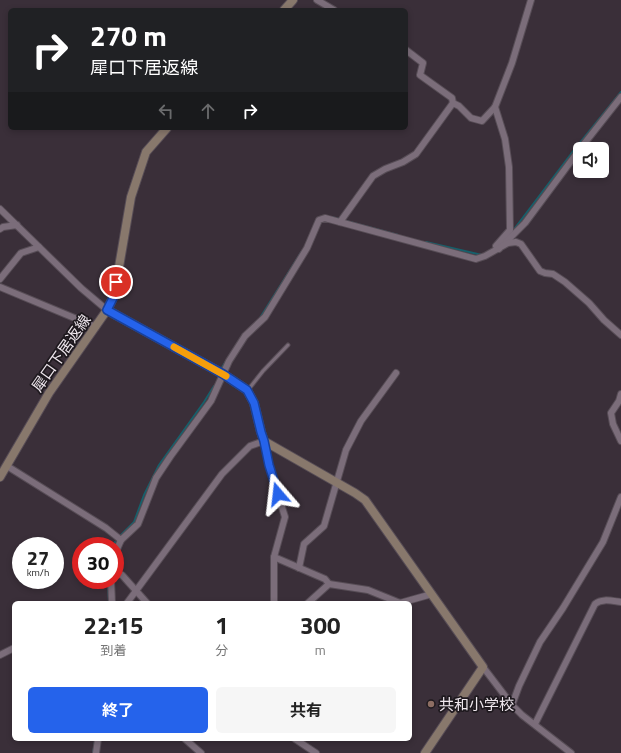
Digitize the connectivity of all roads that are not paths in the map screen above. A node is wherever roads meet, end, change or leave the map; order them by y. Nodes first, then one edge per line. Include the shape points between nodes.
1 (293, 0) edge
2 (318, 0) edge
3 (531, 0) edge
4 (286, 8) edge
5 (331, 8) edge
6 (408, 51) edge
7 (621, 97) edge
8 (453, 103) junction
9 (495, 107) junction
10 (165, 130) edge
11 (586, 142) edge
12 (573, 158) edge
13 (0, 209) edge
14 (341, 220) junction
15 (17, 226) junction
16 (0, 229) edge
17 (39, 246) junction
18 (499, 249) junction
19 (0, 279) edge
20 (0, 287) edge
21 (107, 310) junction
22 (96, 327) junction
23 (621, 335) edge
24 (288, 345) dead end
25 (396, 373) dead end
26 (223, 374) junction
27 (247, 390) junction
28 (621, 394) edge
29 (264, 441) junction
30 (621, 441) edge
31 (7, 466) junction
32 (0, 477) edge
33 (336, 483) junction
34 (621, 497) edge
35 (117, 537) edge
36 (124, 537) edge
37 (274, 557) junction
38 (299, 568) junction
39 (124, 577) edge
40 (329, 584) junction
41 (111, 589) edge
42 (136, 591) junction
43 (432, 594) junction
44 (112, 601) edge
45 (128, 601) edge
46 (145, 601) edge
47 (274, 601) edge
48 (310, 601) edge
49 (395, 601) edge
50 (407, 601) edge
51 (621, 602) edge
52 (12, 649) edge
53 (0, 655) edge
54 (483, 667) junction
55 (512, 705) junction
56 (535, 724) junction
57 (98, 741) edge
58 (187, 741) edge
59 (298, 741) edge
60 (96, 753) edge
61 (201, 753) edge
62 (315, 753) edge
63 (425, 753) edge
64 (571, 753) edge

1 - 4 street
2 - 5 street
3 - 9 street via 512,63
6 - 8 street via 423,62 420,75 452,98
7 - 11 street
8 - 9 street via 471,118 482,121
8 - 14 street via 416,154 373,176
9 - 18 street via 505,139 509,166 510,230 496,246
10 - 21 street, 犀口下居返線 via 146,152 131,197 114,296
12 - 18 street via 525,223
13 - 15 street
14 - 18 street via 476,259
14 - 26 street via 319,220 307,248 265,317 245,336
15 - 16 street
15 - 17 street
17 - 19 street via 21,253
17 - 21 street
18 - 23 street via 508,243 521,244 540,271 553,274 565,282
20 - 22 street
21 - 22 street, 犀口下居返線
21 - 26 street
22 - 31 street, 犀口下居返線 via 49,393
24 - 27 lane
25 - 33 street via 361,421 346,450
26 - 27 street
26 - 36 street via 210,401 156,478 138,524
27 - 29 street via 254,403
28 - 30 street via 611,413
29 - 33 street
29 - 37 street via 285,517
29 - 42 street via 250,446 222,474
31 - 32 street, 犀口下居返線
31 - 35 street
33 - 38 street via 324,526 304,544
33 - 43 street via 365,500
34 - 55 street via 603,542 540,642
37 - 38 street
37 - 47 street
38 - 40 street via 325,579
39 - 42 street
40 - 48 street
40 - 49 street via 368,590
41 - 44 street
42 - 45 street
42 - 46 street
43 - 50 street
43 - 54 street
51 - 56 street via 605,600 595,604
52 - 53 street
54 - 55 street
54 - 63 street
55 - 56 street
56 - 64 street
57 - 60 street
58 - 61 street
59 - 62 street

